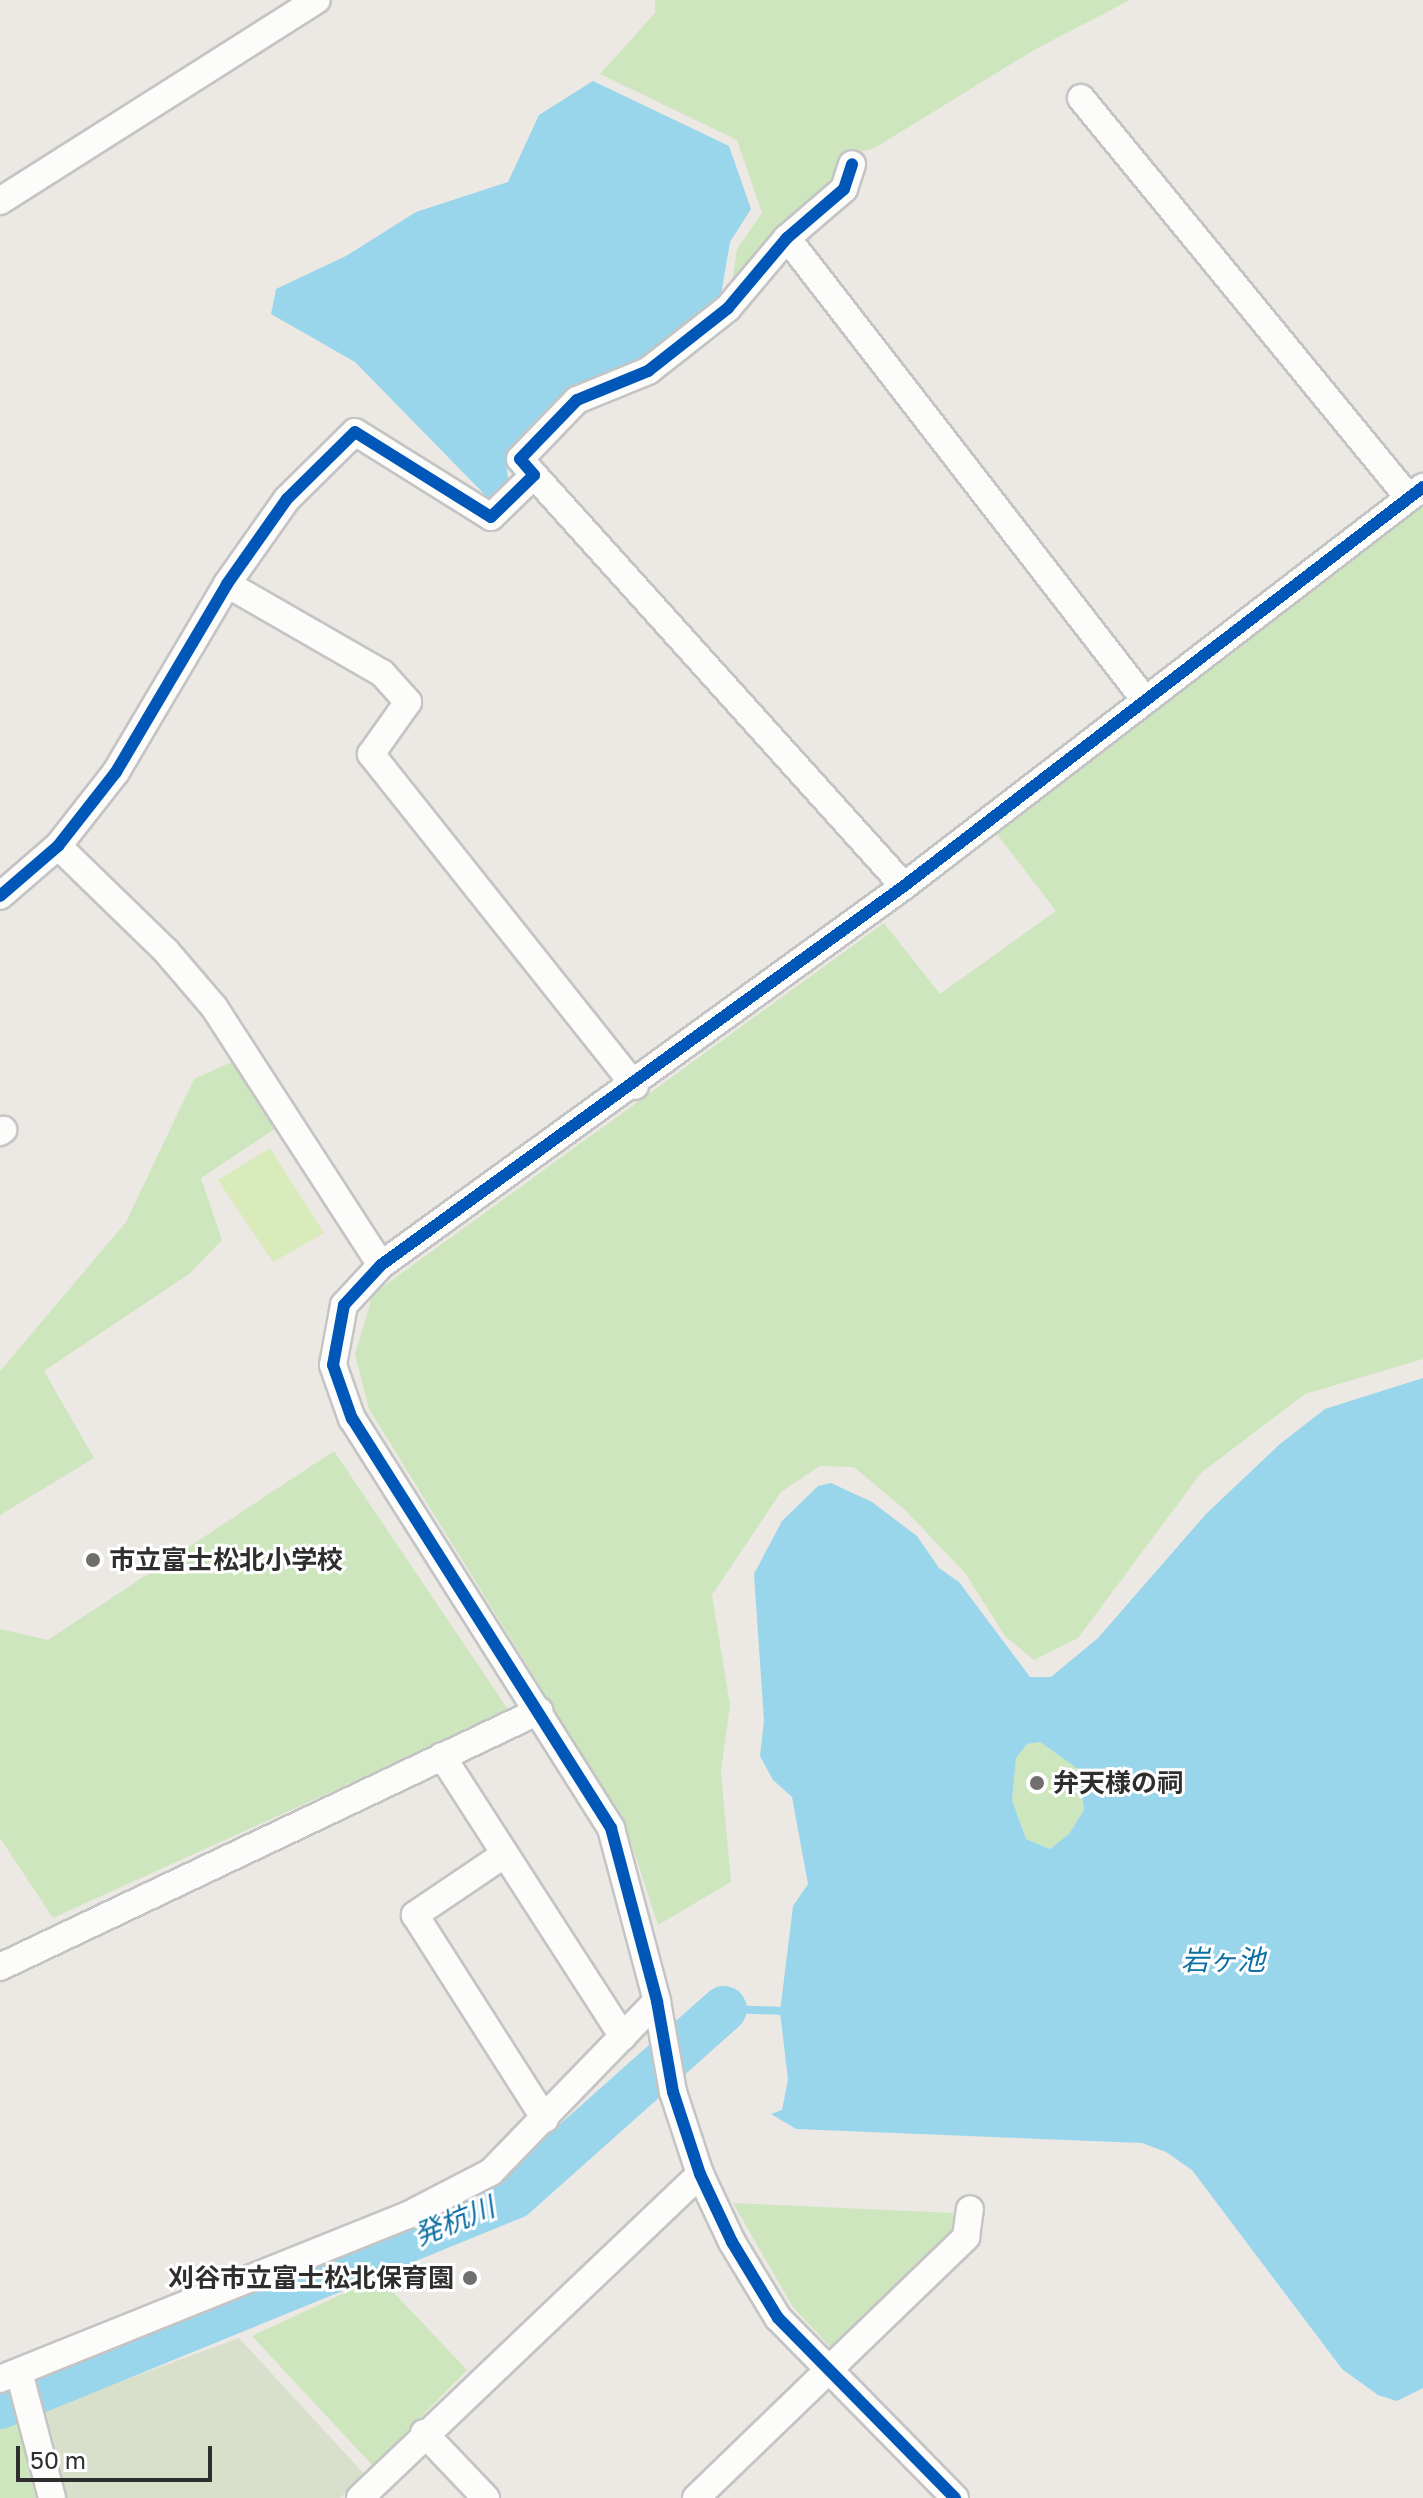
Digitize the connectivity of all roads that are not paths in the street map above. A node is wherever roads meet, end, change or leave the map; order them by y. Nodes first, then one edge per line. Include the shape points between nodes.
1 (317, 0) edge
2 (1081, 98) dead end
3 (852, 164) dead end
4 (0, 201) edge
5 (787, 238) junction
6 (534, 475) junction
7 (1416, 492) edge
8 (227, 584) junction
9 (1145, 700) junction
10 (58, 846) junction
11 (904, 886) junction
12 (0, 896) edge
13 (635, 1086) junction
14 (381, 1265) junction
15 (539, 1711) junction
16 (442, 1756) junction
17 (505, 1854) junction
18 (0, 1967) edge
19 (657, 2001) junction
20 (623, 2037) junction
21 (545, 2119) junction
22 (700, 2174) junction
23 (970, 2209) dead end
24 (828, 2370) junction
25 (9, 2375) edge
26 (424, 2433) junction
27 (52, 2498) edge
28 (360, 2498) edge
29 (486, 2498) edge
30 (696, 2498) edge
31 (955, 2498) edge

1 - 4 street
2 - 7 street
3 - 5 street via 844,189
5 - 6 street via 728,308 648,371 577,400 520,459
5 - 9 street
6 - 8 street via 491,517 355,432 287,499
6 - 11 street
7 - 9 street
8 - 10 street via 116,772
8 - 13 street via 382,673 408,702 371,754
9 - 11 street
10 - 12 street
10 - 14 street via 166,951 214,1007
11 - 13 street
13 - 14 street
14 - 15 street via 344,1305 333,1365 352,1419
15 - 16 street
15 - 19 street via 611,1828
16 - 17 street
16 - 18 street
17 - 20 street
17 - 21 street via 415,1915
19 - 20 street
19 - 22 street via 673,2092
20 - 21 street
21 - 25 street via 491,2172 408,2215
22 - 24 street via 732,2242 778,2318
22 - 26 street
23 - 24 street via 966,2237
24 - 30 street
24 - 31 street
25 - 27 street
26 - 28 street
26 - 29 street

